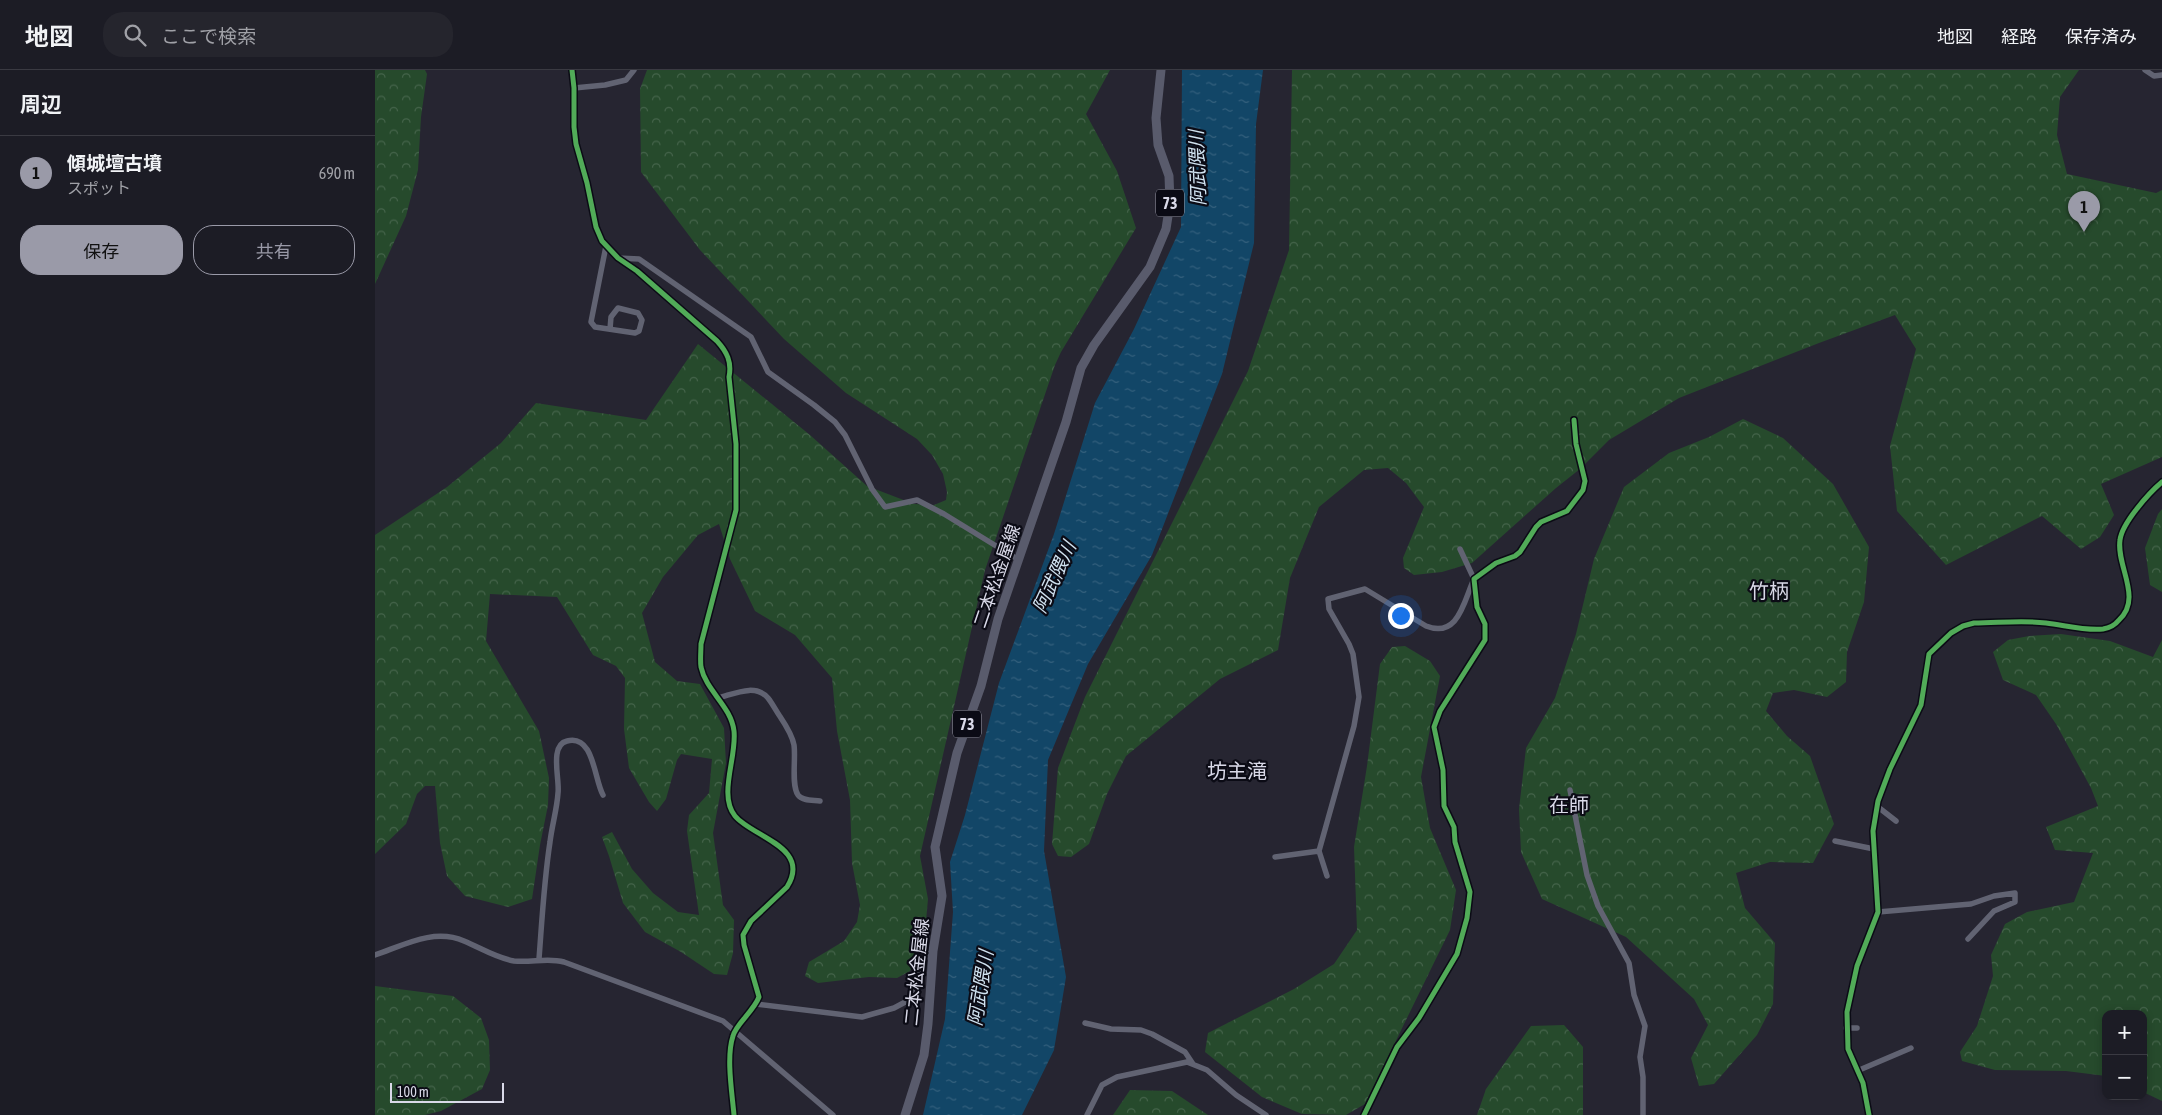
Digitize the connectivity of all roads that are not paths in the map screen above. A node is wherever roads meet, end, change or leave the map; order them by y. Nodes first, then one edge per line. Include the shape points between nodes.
1 (572, 70) edge
2 (634, 70) edge
3 (1161, 70) edge
4 (2145, 70) edge
5 (2162, 75) edge
6 (575, 88) junction
7 (606, 246) junction
8 (618, 258) junction
9 (610, 329) junction
10 (1574, 420) dead end
11 (2162, 482) edge
12 (1460, 549) dead end
13 (1019, 560) junction
14 (1474, 580) junction
15 (718, 698) junction
16 (1570, 790) dead end
17 (603, 794) dead end
18 (819, 801) dead end
19 (1878, 807) junction
20 (1896, 821) dead end
21 (1835, 841) dead end
22 (1874, 848) junction
23 (1319, 851) junction
24 (1275, 857) dead end
25 (1327, 876) dead end
26 (1878, 912) junction
27 (1968, 939) dead end
28 (933, 951) junction
29 (375, 955) edge
30 (539, 960) junction
31 (757, 1004) junction
32 (1085, 1023) dead end
33 (1847, 1028) junction
34 (1857, 1028) dead end
35 (735, 1030) junction
36 (1911, 1048) dead end
37 (1193, 1064) junction
38 (1857, 1071) junction
39 (734, 1115) edge
40 (833, 1115) edge
41 (905, 1115) edge
42 (1087, 1115) edge
43 (1266, 1115) edge
44 (1364, 1115) edge
45 (1643, 1115) edge
46 (1869, 1115) edge

1 - 6 street
2 - 6 street via 625,80
3 - 13 main road, 二本松金屋線 / 73 via 1156,118 1158,145 1169,176 1166,229 1150,267 1094,344 1081,368
4 - 5 street via 2154,76
6 - 7 street via 573,127 576,144 596,227
7 - 8 street
7 - 9 street via 591,322 595,327
8 - 13 street via 639,259 751,337 768,372 835,422 885,507 917,500
8 - 15 street via 717,341 731,368 736,510 701,644 701,666
9 - 9 street via 635,333 642,320 640,315 618,308 611,317
10 - 14 street via 1585,480 1583,490 1567,511 1541,522 1520,552 1496,563
11 - 19 street via 2145,499 2120,539 2129,585 2128,602 2123,618 2114,626 2103,629 2045,623 1974,623 1951,633 1935,647 1929,654 1921,705 1889,768
12 - 14 street
13 - 28 main road, 二本松金屋線 / 73 via 957,753 935,847 942,896
14 - 23 street via 1462,612 1444,628 1434,630 1365,589 1328,599 1329,609 1353,654 1359,697
14 - 44 street via 1477,607 1485,624 1485,640 1440,711 1434,727 1443,770 1444,806 1454,827 1455,842 1470,892 1467,918 1457,954 1419,1018 1397,1047
15 - 18 street via 754,690 769,699 794,744 797,794 801,798
15 - 31 street via 731,718 734,730 735,744 727,794 731,809 741,822 779,846 789,857 793,869 792,880 787,887 751,921 743,935 759,997
16 - 45 street via 1587,875 1598,906 1629,963 1634,995 1645,1026 1640,1057
17 - 30 street via 593,762 582,743 562,743 555,758 559,780
19 - 20 street
19 - 22 street via 1873,830
21 - 22 street
22 - 26 street
23 - 24 street
23 - 25 street
26 - 27 street via 1971,904 2015,893 2015,902 1994,911
26 - 33 street via 1857,966 1847,1012
28 - 31 street via 920,965 909,1000 885,1011 862,1017
28 - 41 main road, 二本松金屋線 / 73 via 924,1055
29 - 30 street via 422,938 450,936 507,959
30 - 35 street via 564,962 711,1015
31 - 35 street
32 - 37 street via 1152,1034 1185,1052
33 - 34 street
33 - 38 street via 1848,1050
35 - 39 street via 731,1057
35 - 40 street
36 - 38 street
37 - 42 street via 1187,1062 1117,1077 1102,1085
37 - 43 street via 1207,1070
38 - 46 street via 1863,1083

